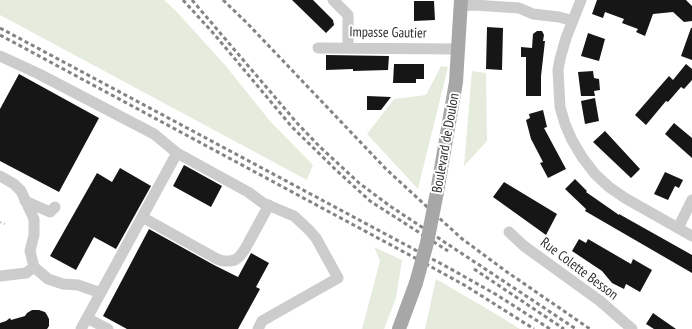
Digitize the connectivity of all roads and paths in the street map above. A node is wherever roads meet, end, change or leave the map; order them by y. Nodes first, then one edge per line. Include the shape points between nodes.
1 (333, 0) edge
2 (581, 0) edge
3 (461, 3) edge
4 (573, 21) junction
5 (318, 48) dead end
6 (348, 48) junction
7 (458, 49) junction
8 (0, 56) edge
9 (177, 153) junction
10 (0, 176) edge
11 (692, 200) edge
12 (25, 201) junction
13 (268, 205) junction
14 (55, 206) dead end
15 (142, 217) junction
16 (0, 222) edge
17 (5, 224) dead end
18 (678, 228) junction
19 (509, 232) dead end
20 (692, 236) edge
21 (34, 266) junction
22 (0, 276) edge
23 (416, 283) junction
24 (101, 293) junction
25 (87, 318) junction
26 (81, 329) edge
27 (108, 329) edge
28 (258, 329) edge
29 (399, 329) edge
30 (409, 329) edge
31 (632, 329) edge

1 - 6 street via 348,15
2 - 4 street
3 - 4 street via 520,8 533,14
3 - 7 main road, Boulevard de Doulon
4 - 18 street via 560,59 558,79 560,107 572,140 582,158 609,186
5 - 6 street, Impasse Gautier
6 - 7 street, Impasse Gautier
7 - 23 main road, Boulevard de Doulon, bridge via 456,82 438,192
8 - 9 street via 154,134
9 - 13 street
9 - 15 street
10 - 12 street via 21,191
11 - 18 street
12 - 14 street via 50,212
12 - 21 street via 34,219 30,250
13 - 15 street via 245,249 240,256 230,261 216,258
13 - 28 street via 294,216 306,226 316,238 338,278 262,322
15 - 24 street
16 - 17 path
18 - 20 street
19 - 31 street, Rue Colette Besson via 524,246 600,301
21 - 22 street via 26,273
21 - 24 street via 48,279
23 - 29 main road
23 - 30 main road
24 - 25 street
25 - 26 street
25 - 27 street

